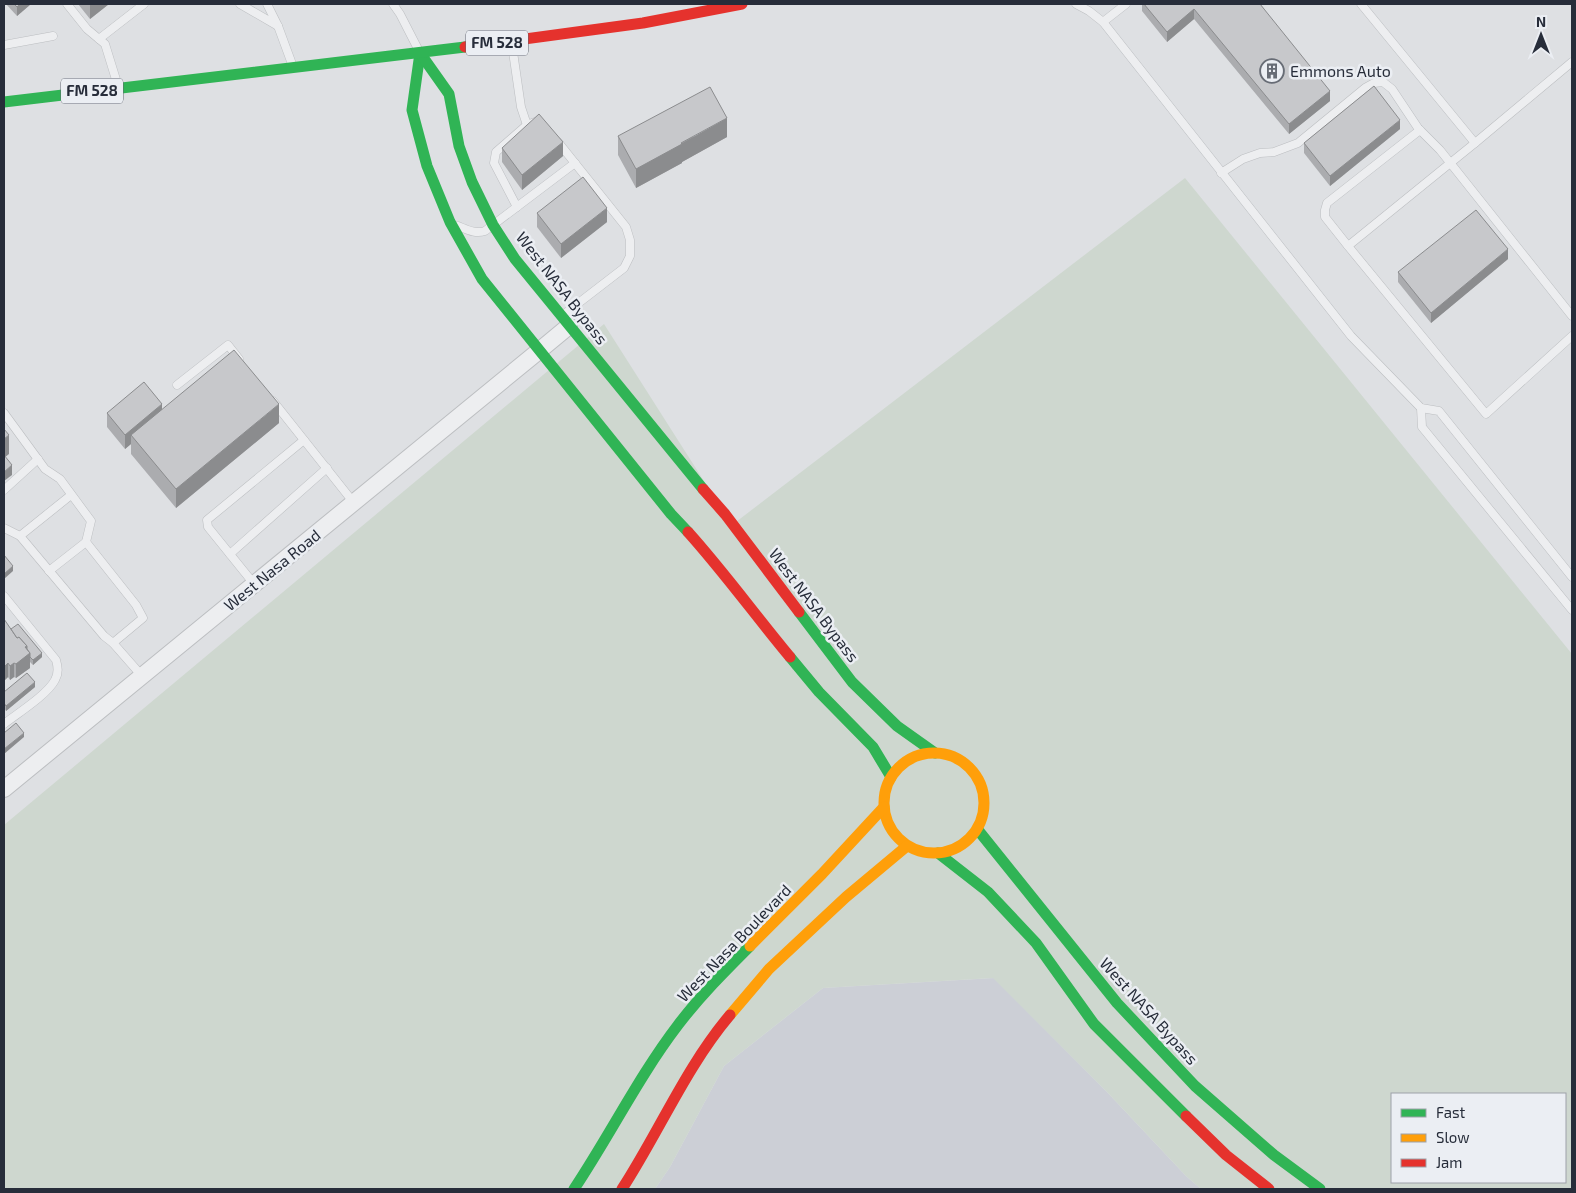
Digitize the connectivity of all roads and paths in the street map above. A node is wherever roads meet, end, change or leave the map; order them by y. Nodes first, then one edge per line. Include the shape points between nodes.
1 (68, 4) edge
2 (144, 4) edge
3 (240, 4) edge
4 (267, 4) edge
5 (393, 4) edge
6 (742, 4) edge
7 (1076, 4) edge
8 (1126, 4) edge
9 (1361, 4) edge
10 (1089, 7) edge
11 (707, 8) edge
12 (1103, 22) junction
13 (278, 26) junction
14 (53, 36) dead end
15 (99, 39) junction
16 (511, 41) junction
17 (4, 45) edge
18 (420, 53) junction
19 (1572, 62) edge
20 (293, 68) junction
21 (118, 88) junction
22 (4, 102) edge
23 (526, 125) junction
24 (546, 127) edge
25 (1420, 130) junction
26 (552, 134) edge
27 (1475, 143) junction
28 (575, 163) junction
29 (1451, 164) junction
30 (1222, 173) junction
31 (517, 207) junction
32 (450, 222) junction
33 (493, 225) junction
34 (1348, 246) junction
35 (1572, 316) edge
36 (565, 321) junction
37 (1572, 336) edge
38 (540, 350) junction
39 (245, 367) edge
40 (177, 385) dead end
41 (269, 396) edge
42 (1422, 408) junction
43 (4, 413) edge
44 (304, 440) junction
45 (38, 459) junction
46 (327, 468) junction
47 (4, 490) edge
48 (71, 495) junction
49 (354, 503) junction
50 (4, 528) edge
51 (20, 536) junction
52 (86, 542) junction
53 (230, 554) junction
54 (49, 571) junction
55 (1572, 577) edge
56 (254, 584) junction
57 (4, 596) edge
58 (1572, 610) edge
59 (114, 643) junction
60 (142, 676) junction
61 (4, 724) edge
62 (935, 753) junction
63 (891, 777) junction
64 (4, 789) edge
65 (884, 807) junction
66 (978, 830) junction
67 (907, 846) junction
68 (938, 853) junction
69 (574, 1189) edge
70 (622, 1189) edge
71 (1269, 1189) edge
72 (1320, 1189) edge

1 - 15 lane
2 - 15 lane
3 - 13 lane
4 - 13 lane
5 - 18 lane
6 - 11 street, FM 528
7 - 10 lane
8 - 12 lane
9 - 27 lane
10 - 12 lane
11 - 16 street, FM 528 via 651,22
12 - 30 lane
13 - 20 lane
14 - 17 lane
15 - 21 lane via 105,44
16 - 18 street, FM 528
16 - 23 lane
18 - 20 street, FM 528
18 - 32 street via 412,110 427,166
18 - 33 street, West NASA Bypass via 449,94 459,146
19 - 27 lane
20 - 21 street, FM 528
21 - 22 street, FM 528
23 - 24 lane via 540,120
23 - 31 lane via 496,152 494,163
25 - 29 lane
25 - 30 lane via 1392,89 1383,82 1374,83 1298,143 1243,159
25 - 34 lane via 1327,203 1325,217
26 - 28 lane
27 - 29 lane
28 - 31 lane
28 - 36 lane via 626,227 630,256 624,268
29 - 34 lane
29 - 35 lane
30 - 42 lane via 1351,336
31 - 33 lane
32 - 33 lane via 479,233
32 - 38 street via 482,279
33 - 36 street, West NASA Bypass via 515,259
34 - 37 lane via 1486,414
36 - 38 street, West Nasa Road
36 - 62 street, West NASA Bypass via 747,542 852,682 897,726
38 - 49 street, West Nasa Road
38 - 63 street via 819,692 873,747
39 - 40 lane via 228,345
41 - 44 lane
42 - 55 lane via 1439,412
42 - 58 lane via 1422,427
43 - 45 lane
44 - 46 lane
44 - 53 lane via 207,520 208,527
45 - 47 lane
45 - 48 lane
46 - 49 lane
46 - 53 lane
48 - 51 lane
48 - 52 lane via 91,521
49 - 56 street, West Nasa Road
50 - 51 lane
51 - 54 lane
52 - 54 lane
52 - 59 lane via 143,618
53 - 56 lane
54 - 59 lane via 104,636
56 - 60 street, West Nasa Road
57 - 61 lane via 56,660 58,674 50,686
59 - 60 lane
60 - 64 street, West Nasa Road
62 - 63 street via 918,756 903,764
62 - 66 street, West NASA Bypass via 967,765 978,779 984,795 984,812
63 - 65 street
65 - 67 street via 887,822 895,836
65 - 69 street, West Nasa Boulevard via 710,987 677,1026
66 - 68 street via 967,842 953,850
66 - 72 street, West NASA Bypass via 1117,1003 1195,1086 1274,1155
67 - 68 street via 922,852
67 - 70 street via 846,897 769,970 716,1031
68 - 71 street via 988,892 1036,944 1094,1024 1226,1155

